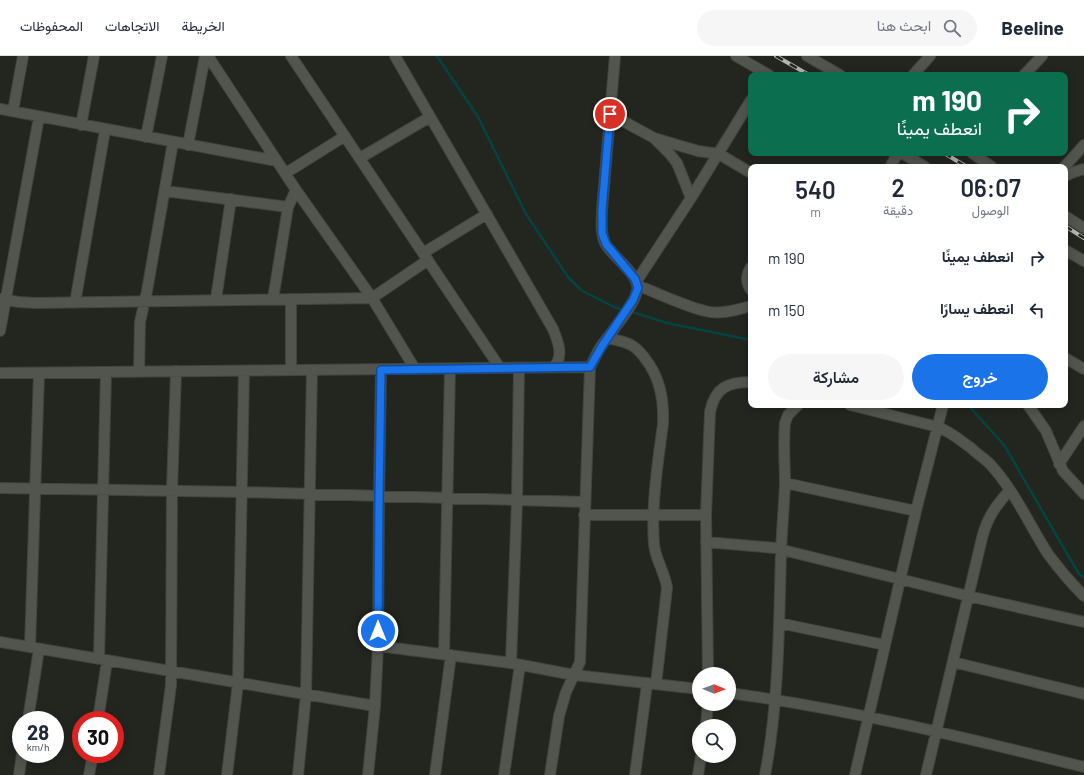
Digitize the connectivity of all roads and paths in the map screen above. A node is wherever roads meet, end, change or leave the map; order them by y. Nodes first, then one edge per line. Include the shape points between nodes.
1 (23, 56) edge
2 (94, 56) edge
3 (162, 56) edge
4 (207, 56) edge
5 (292, 56) edge
6 (395, 56) edge
7 (615, 56) edge
8 (736, 56) edge
9 (930, 56) edge
10 (1042, 56) edge
11 (813, 57) edge
12 (762, 72) edge
13 (836, 72) edge
14 (916, 72) edge
15 (1027, 72) edge
16 (748, 105) edge
17 (0, 109) edge
18 (13, 111) junction
19 (610, 114) junction
20 (39, 117) junction
21 (430, 117) junction
22 (81, 125) junction
23 (106, 130) junction
24 (345, 136) junction
25 (146, 137) junction
26 (654, 138) junction
27 (173, 142) junction
28 (1084, 144) edge
29 (188, 145) junction
30 (719, 154) junction
31 (907, 156) edge
32 (976, 156) edge
33 (360, 158) junction
34 (277, 161) junction
35 (920, 164) edge
36 (988, 164) edge
37 (1067, 164) edge
38 (1084, 169) edge
39 (748, 171) edge
40 (286, 173) junction
41 (1068, 175) edge
42 (296, 190) junction
43 (165, 191) junction
44 (691, 198) junction
45 (231, 199) junction
46 (288, 207) junction
47 (486, 214) junction
48 (1068, 218) edge
49 (1084, 228) edge
50 (1068, 252) edge
51 (426, 257) junction
52 (1084, 261) edge
53 (748, 272) edge
54 (637, 283) junction
55 (748, 285) edge
56 (372, 298) junction
57 (3, 299) edge
58 (216, 299) junction
59 (272, 299) junction
60 (291, 299) junction
61 (144, 301) junction
62 (75, 303) junction
63 (748, 307) edge
64 (0, 331) edge
65 (607, 338) junction
66 (1068, 360) edge
67 (590, 367) junction
68 (500, 368) junction
69 (519, 368) junction
70 (552, 368) junction
71 (415, 369) junction
72 (450, 369) junction
73 (1084, 369) edge
74 (291, 370) junction
75 (312, 370) junction
76 (381, 370) junction
77 (176, 371) junction
78 (244, 371) junction
79 (106, 372) junction
80 (139, 372) junction
81 (0, 373) edge
82 (39, 373) junction
83 (748, 382) edge
84 (795, 408) edge
85 (862, 408) edge
86 (942, 408) edge
87 (1030, 408) edge
88 (1084, 426) edge
89 (938, 427) junction
90 (1059, 464) junction
91 (785, 483) junction
92 (0, 488) edge
93 (35, 489) junction
94 (103, 490) junction
95 (172, 490) junction
96 (1010, 490) junction
97 (242, 492) junction
98 (310, 494) junction
99 (1084, 494) edge
100 (379, 497) junction
101 (447, 499) junction
102 (517, 501) junction
103 (585, 502) junction
104 (916, 511) junction
105 (584, 515) junction
106 (653, 515) junction
107 (706, 516) junction
108 (706, 542) junction
109 (781, 549) junction
110 (901, 579) junction
111 (968, 596) junction
112 (1084, 596) edge
113 (1084, 622) edge
114 (779, 623) junction
115 (0, 642) edge
116 (885, 645) junction
117 (378, 646) junction
118 (35, 648) junction
119 (448, 655) junction
120 (103, 659) junction
121 (953, 662) junction
122 (515, 664) junction
123 (708, 667) edge
124 (171, 671) junction
125 (574, 675) junction
126 (238, 683) junction
127 (652, 684) junction
128 (692, 688) edge
129 (306, 694) junction
130 (736, 694) edge
131 (1084, 694) edge
132 (775, 699) junction
133 (375, 706) junction
134 (29, 711) edge
135 (99, 711) edge
136 (868, 717) junction
137 (936, 731) junction
138 (21, 763) edge
139 (91, 763) edge
140 (700, 763) edge
141 (1084, 767) edge
142 (19, 775) edge
143 (89, 775) edge
144 (159, 775) edge
145 (227, 775) edge
146 (298, 775) edge
147 (368, 775) edge
148 (436, 775) edge
149 (504, 775) edge
150 (550, 775) edge
151 (635, 775) edge
152 (698, 775) edge
153 (765, 775) edge
154 (855, 775) edge
155 (926, 775) edge

1 - 18 street
2 - 22 street
3 - 25 street
4 - 29 street
4 - 34 street
5 - 24 street
6 - 21 street
7 - 19 street
8 - 12 street
9 - 14 street
10 - 15 street
11 - 13 street
16 - 30 street
17 - 18 street
18 - 20 street
19 - 26 street
19 - 54 street via 602,233 606,244
20 - 22 street
20 - 57 street
21 - 33 street
21 - 47 street
22 - 23 street
23 - 25 street
23 - 62 street
24 - 33 street
24 - 40 street
25 - 27 street
26 - 30 street via 698,152
26 - 44 street via 677,163
27 - 29 street
27 - 43 street
28 - 37 street
29 - 34 street
30 - 39 street
30 - 44 street
31 - 35 street
32 - 36 street
33 - 51 street
34 - 40 street
38 - 41 street
40 - 42 street
42 - 46 street
42 - 56 street
43 - 45 street
43 - 61 street
44 - 54 street
45 - 46 street
45 - 58 street
46 - 59 street
47 - 51 street
47 - 70 street via 553,330 559,349 558,361
48 - 49 street
50 - 52 street
51 - 56 street
51 - 68 street
53 - 55 street
54 - 63 street via 705,311 719,312
54 - 65 street via 633,300
56 - 60 street
56 - 71 street
57 - 62 street via 26,303
57 - 64 street
58 - 59 street
58 - 61 street
59 - 60 street
60 - 74 street
61 - 62 street
61 - 80 street via 140,322
65 - 67 street
65 - 106 street via 627,343 637,349 652,368 662,394 663,424
66 - 73 street
67 - 70 street
67 - 103 street
68 - 69 street
68 - 72 street
69 - 70 street
69 - 102 street
71 - 72 street
71 - 76 street
72 - 101 street
74 - 75 street
74 - 78 street
75 - 76 street
75 - 98 street
76 - 100 street
77 - 78 street
77 - 80 street
77 - 95 street
78 - 97 street
79 - 80 street
79 - 82 street
79 - 94 street
81 - 82 street
82 - 93 street
83 - 107 street via 725,386 712,402
84 - 91 street via 785,422
85 - 89 street
86 - 89 street
87 - 90 street via 1046,431
88 - 90 street
89 - 96 street via 948,430 989,463
89 - 104 street
90 - 99 street
91 - 104 street
91 - 109 street
92 - 93 street
93 - 94 street
93 - 118 street
94 - 95 street
94 - 120 street
95 - 97 street
95 - 124 street
96 - 111 street via 987,521
96 - 112 street via 1049,555
97 - 98 street
97 - 126 street
98 - 100 street
98 - 129 street
100 - 101 street
100 - 117 street
101 - 102 street
101 - 119 street
102 - 103 street
102 - 122 street
103 - 105 street
104 - 110 street
105 - 106 street
105 - 125 street via 580,662
106 - 107 street
106 - 127 street via 654,545 667,588
107 - 108 street
108 - 109 street
108 - 123 street
109 - 110 street
109 - 114 street
110 - 111 street
110 - 116 street
111 - 113 street
111 - 121 street
114 - 116 street
114 - 132 street
115 - 118 street
116 - 136 street
117 - 119 street
117 - 133 street
118 - 120 street
118 - 134 street
119 - 122 street
119 - 148 street
120 - 124 street
120 - 135 street
121 - 131 street
121 - 137 street
122 - 125 street
122 - 149 street
124 - 126 street
124 - 144 street via 170,699
125 - 127 street
125 - 150 street via 559,716
126 - 129 street
126 - 145 street
127 - 128 street
127 - 151 street
129 - 133 street
129 - 146 street
130 - 132 street
132 - 136 street
132 - 153 street
133 - 147 street
136 - 137 street
136 - 154 street
137 - 141 street
137 - 155 street
138 - 142 street
139 - 143 street
140 - 152 street

